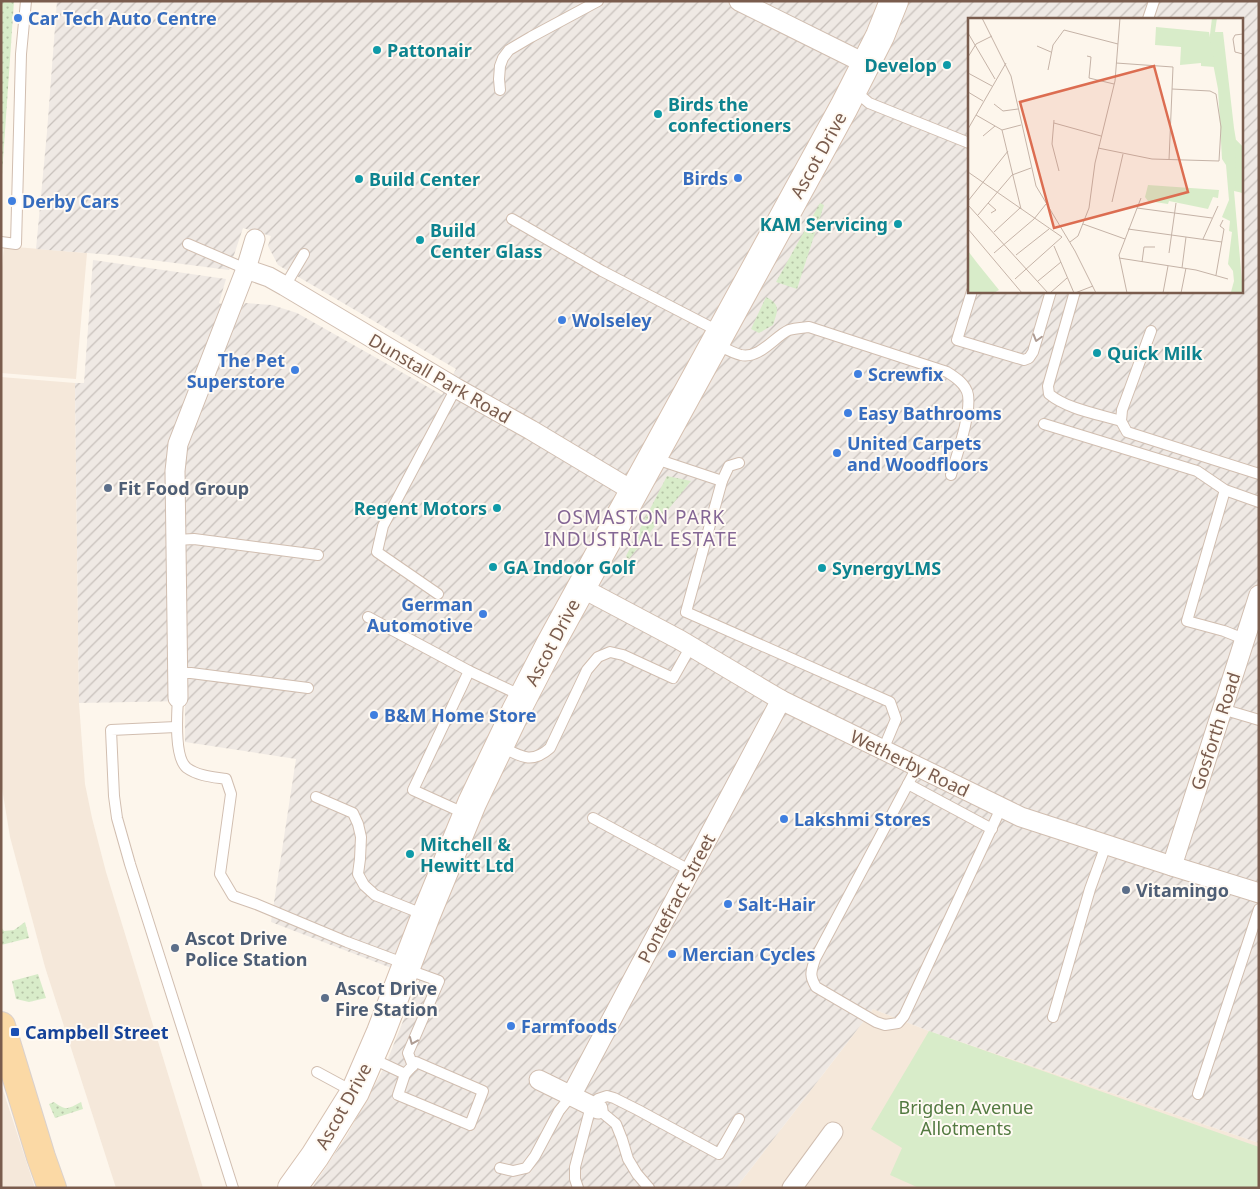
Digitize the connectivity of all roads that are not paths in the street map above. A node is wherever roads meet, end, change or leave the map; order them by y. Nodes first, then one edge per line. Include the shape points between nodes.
1 (26, 1) edge
2 (598, 1) edge
3 (739, 1) edge
4 (894, 1) edge
5 (1154, 1) edge
6 (1148, 18) edge
7 (866, 64) junction
8 (500, 90) dead end
9 (853, 90) junction
10 (968, 144) edge
11 (512, 219) dead end
12 (255, 239) dead end
13 (1, 242) edge
14 (188, 244) dead end
15 (304, 254) dead end
16 (246, 269) junction
17 (285, 286) junction
18 (972, 292) edge
19 (1051, 292) edge
20 (1075, 292) edge
21 (1151, 331) dead end
22 (718, 338) junction
23 (456, 388) junction
24 (1121, 421) junction
25 (1044, 424) dead end
26 (652, 458) junction
27 (739, 463) dead end
28 (1259, 474) edge
29 (951, 475) dead end
30 (722, 481) junction
31 (1225, 490) junction
32 (633, 491) junction
33 (1259, 502) edge
34 (176, 540) junction
35 (318, 555) dead end
36 (580, 587) junction
37 (438, 594) dead end
38 (1259, 595) edge
39 (368, 617) dead end
40 (1244, 639) junction
41 (691, 646) junction
42 (469, 671) junction
43 (178, 673) junction
44 (308, 688) dead end
45 (523, 696) junction
46 (178, 698) joint
47 (781, 700) junction
48 (1222, 709) junction
49 (1259, 720) edge
50 (176, 727) junction
51 (499, 746) junction
52 (883, 750) junction
53 (917, 767) junction
54 (908, 784) junction
55 (316, 797) dead end
56 (1001, 808) junction
57 (467, 815) junction
58 (593, 818) dead end
59 (992, 829) junction
60 (1106, 845) junction
61 (1172, 866) junction
62 (691, 871) junction
63 (1259, 893) edge
64 (1259, 909) edge
65 (426, 915) junction
66 (406, 966) junction
67 (1053, 1017) dead end
68 (1, 1026) edge
69 (370, 1058) junction
70 (413, 1066) junction
71 (318, 1072) dead end
72 (405, 1074) junction
73 (539, 1080) dead end
74 (355, 1092) junction
75 (1198, 1094) dead end
76 (571, 1096) junction
77 (595, 1108) junction
78 (739, 1119) dead end
79 (834, 1132) dead end
80 (500, 1168) dead end
81 (52, 1188) edge
82 (233, 1188) edge
83 (292, 1188) edge
84 (578, 1188) edge
85 (649, 1188) edge
86 (792, 1188) edge

1 - 13 lane via 21,54 16,244
2 - 8 lane via 509,50 500,66
3 - 7 street
4 - 7 street, Ascot Drive
5 - 6 lane
7 - 9 street, Ascot Drive
9 - 10 lane via 869,103
9 - 22 street, Ascot Drive
11 - 22 lane
12 - 16 street
14 - 16 lane
15 - 17 lane
16 - 17 street, Dunstall Park Road
16 - 34 street via 178,444
17 - 23 street, Dunstall Park Road
19 -> 18 lane via 1033,352 1024,360 957,340
20 - 24 lane via 1048,386 1049,394 1073,407
21 - 24 lane via 1122,410
22 - 26 street, Ascot Drive
22 - 29 lane via 743,355 771,343 788,330 809,327 947,372 961,381 968,393 967,416
23 - 32 street, Dunstall Park Road
23 - 37 lane via 382,526 377,552
24 - 28 lane via 1128,432
25 - 31 lane via 1197,471
26 - 30 lane
26 - 32 street, Ascot Drive
27 - 30 lane via 729,466
30 - 52 lane via 686,612 890,702 896,719
31 - 33 lane
31 - 40 lane via 1187,621
32 - 36 street, Ascot Drive
34 - 35 lane via 194,539
34 - 43 street
36 - 41 street, Wetherby Road
36 - 45 street, Ascot Drive
38 - 40 street, Gosforth Road
39 - 42 lane
40 - 48 street, Gosforth Road
41 - 47 street, Wetherby Road
41 - 51 lane via 673,678 623,655 610,652 598,658 587,670 550,748 543,755 535,758 519,756
42 - 45 lane
42 - 57 lane via 413,790
43 - 44 lane
43 - 46 street
45 - 51 street, Ascot Drive
46 - 50 lane
47 - 52 street, Wetherby Road
47 - 62 street, Pontefract Street
48 - 49 lane
48 - 61 street, Gosforth Road
50 - 66 lane via 180,757 186,768 226,778 231,794 220,874 233,896
50 - 82 lane via 111,730 114,796 130,864
51 - 57 street, Ascot Drive
52 - 53 street, Wetherby Road
53 - 54 lane
53 - 56 street, Wetherby Road
54 - 59 lane
54 - 59 lane via 811,971 811,980 816,987 876,1022 898,1023 904,1016
55 - 65 lane via 353,813 361,837 358,874 364,885 375,895
56 - 59 lane
56 - 60 street, Wetherby Road
57 - 65 street, Ascot Drive
58 - 62 lane
60 - 61 street, Wetherby Road
60 - 67 lane
61 - 63 street, Wetherby Road
62 - 76 street, Pontefract Street
64 - 75 lane
65 - 66 street, Ascot Drive
66 - 69 street, Ascot Drive
66 -> 70 lane via 439,981 408,1053
68 - 81 main road
69 - 72 lane
69 - 74 street, Ascot Drive
70 - 72 lane
70 - 72 lane via 416,1062 483,1091 470,1125 398,1095
71 - 74 lane
73 - 76 street
74 - 83 street, Ascot Drive
76 - 77 street
76 - 80 lane via 526,1168 513,1171
77 - 78 lane via 598,1099 614,1098 719,1154
77 - 84 lane via 575,1167
77 - 85 lane via 616,1124 628,1159
79 - 86 street

